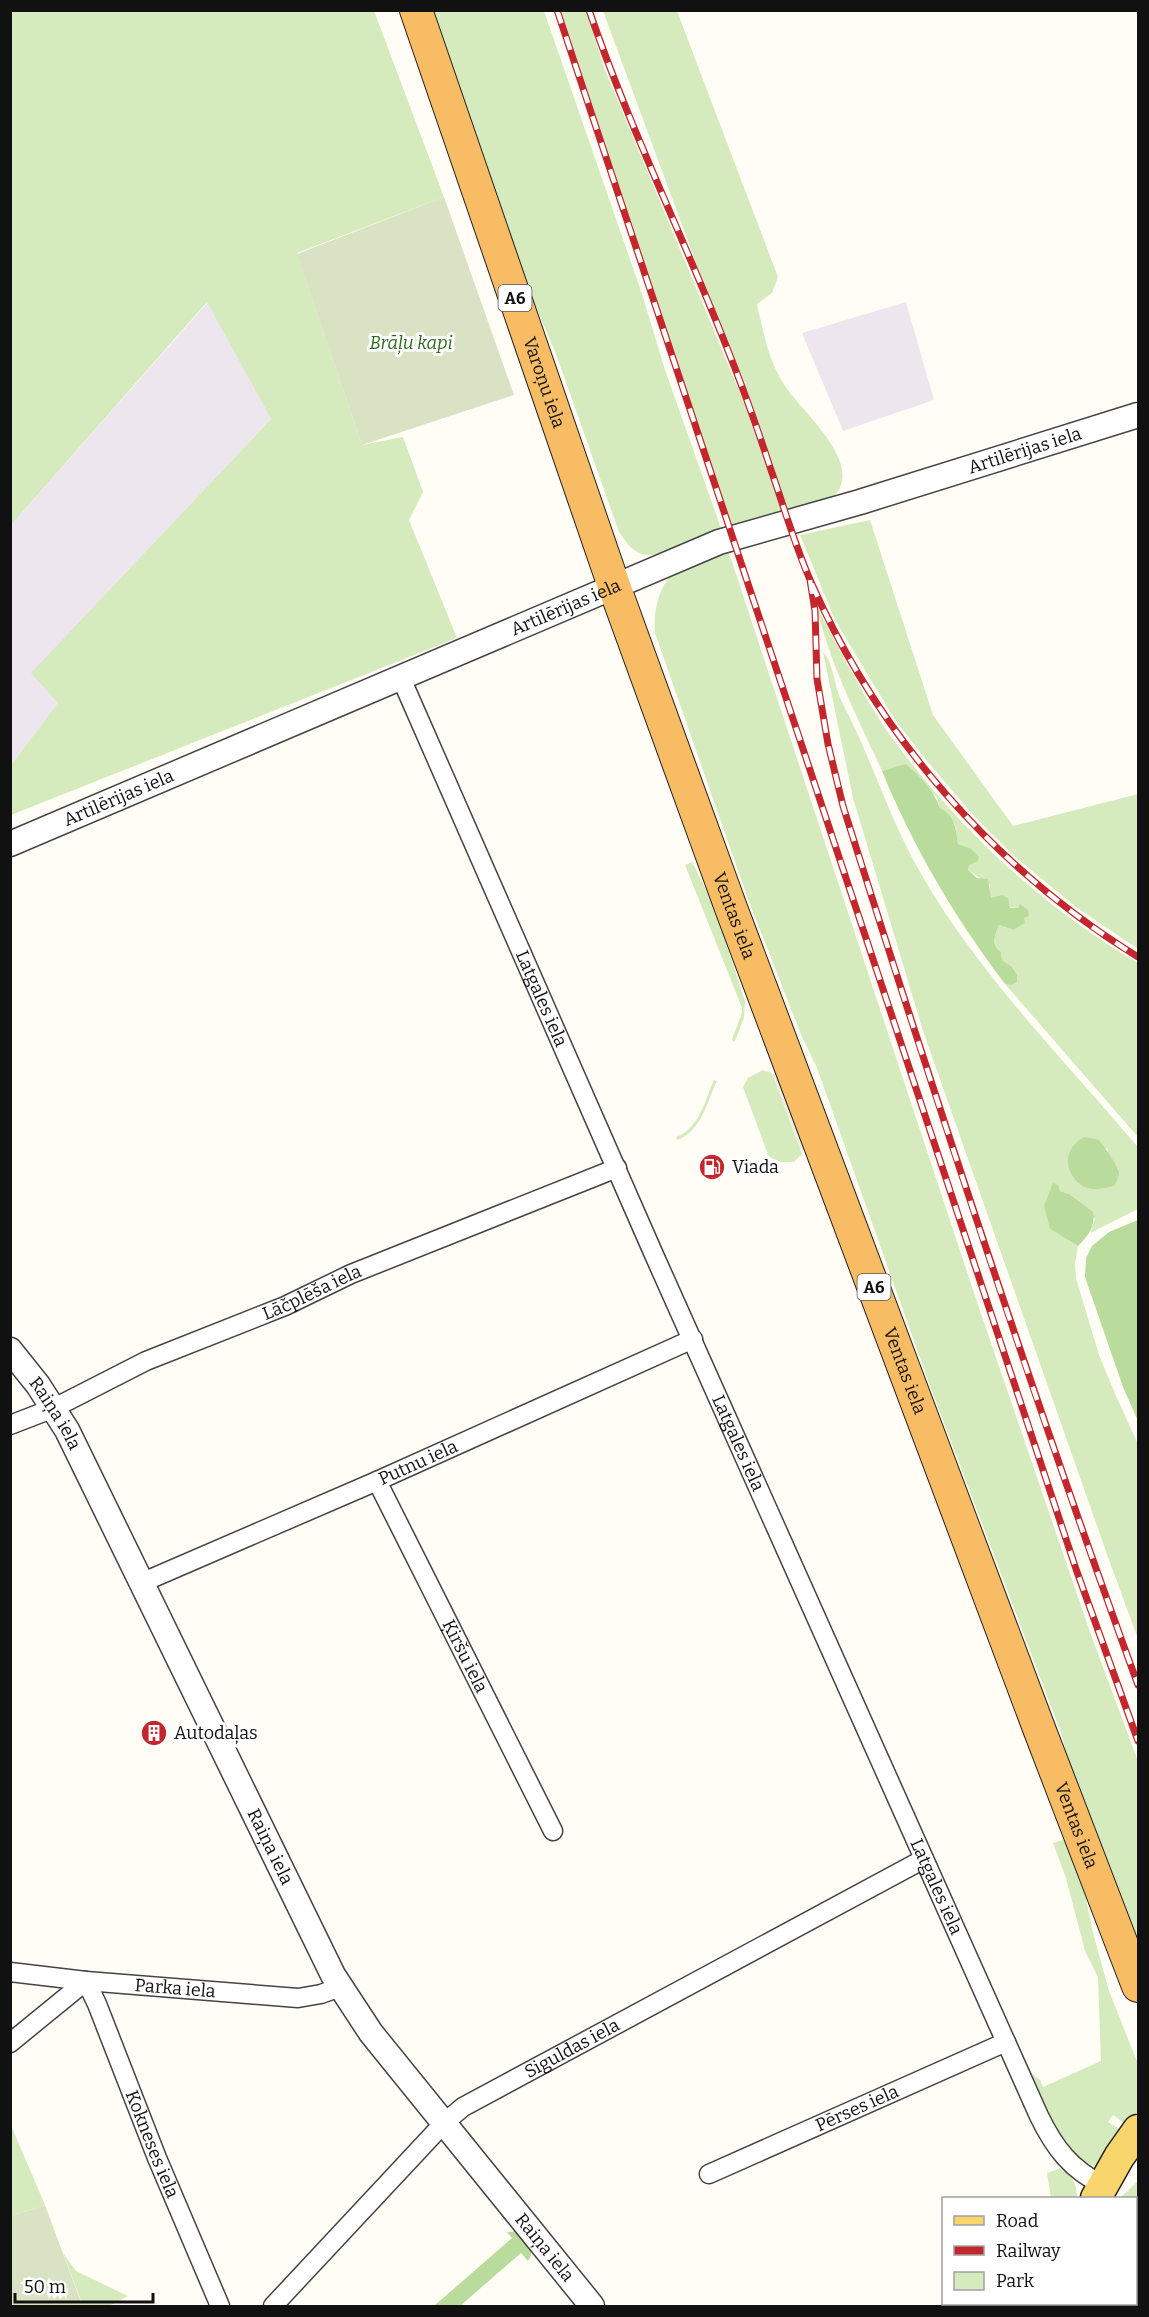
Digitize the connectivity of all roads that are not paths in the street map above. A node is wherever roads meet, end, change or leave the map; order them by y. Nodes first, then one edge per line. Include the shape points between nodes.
1 (416, 10) edge
2 (1138, 415) edge
3 (615, 586) junction
4 (401, 678) junction
5 (10, 844) edge
6 (617, 1168) junction
7 (693, 1339) junction
8 (10, 1350) edge
9 (54, 1408) junction
10 (10, 1425) edge
11 (377, 1481) junction
12 (141, 1583) junction
13 (553, 1831) dead end
14 (924, 1859) junction
15 (10, 1972) edge
16 (86, 1981) junction
17 (1138, 1986) edge
18 (340, 1987) junction
19 (1006, 2042) junction
20 (10, 2043) edge
21 (444, 2123) junction
22 (1138, 2140) edge
23 (709, 2174) dead end
24 (1099, 2192) edge
25 (220, 2307) edge
26 (273, 2307) edge
27 (592, 2307) edge

1 - 3 highway, Varoņu iela / A6
2 - 3 street, Artilērijas iela via 719,542
3 - 4 street, Artilērijas iela
3 - 17 highway, Ventas iela / A6 via 731,908
4 - 5 street, Artilērijas iela
4 - 6 street, Latgales iela
6 - 7 street, Latgales iela
6 - 9 street, Lāčplēša iela via 146,1361
7 - 11 street, Putnu iela
7 - 14 street, Latgales iela
8 - 9 street, Raiņa iela
9 - 10 street, Lāčplēša iela
9 - 12 street, Raiņa iela
11 - 12 street, Putnu iela
11 - 13 street, Ķiršu iela
12 - 18 street, Raiņa iela
14 - 19 street, Latgales iela
14 - 21 street, Siguldas iela via 482,2096
15 - 16 street, Parka iela
16 - 18 street, Parka iela via 298,1998
16 - 20 street
16 - 25 street, Kokneses iela
18 - 21 street, Raiņa iela via 371,2033
19 - 23 street, Pērses iela
19 - 24 street, Latgales iela via 1050,2139
21 - 26 street, Siguldas iela
21 - 27 street, Raiņa iela
22 - 24 main road via 1119,2157

